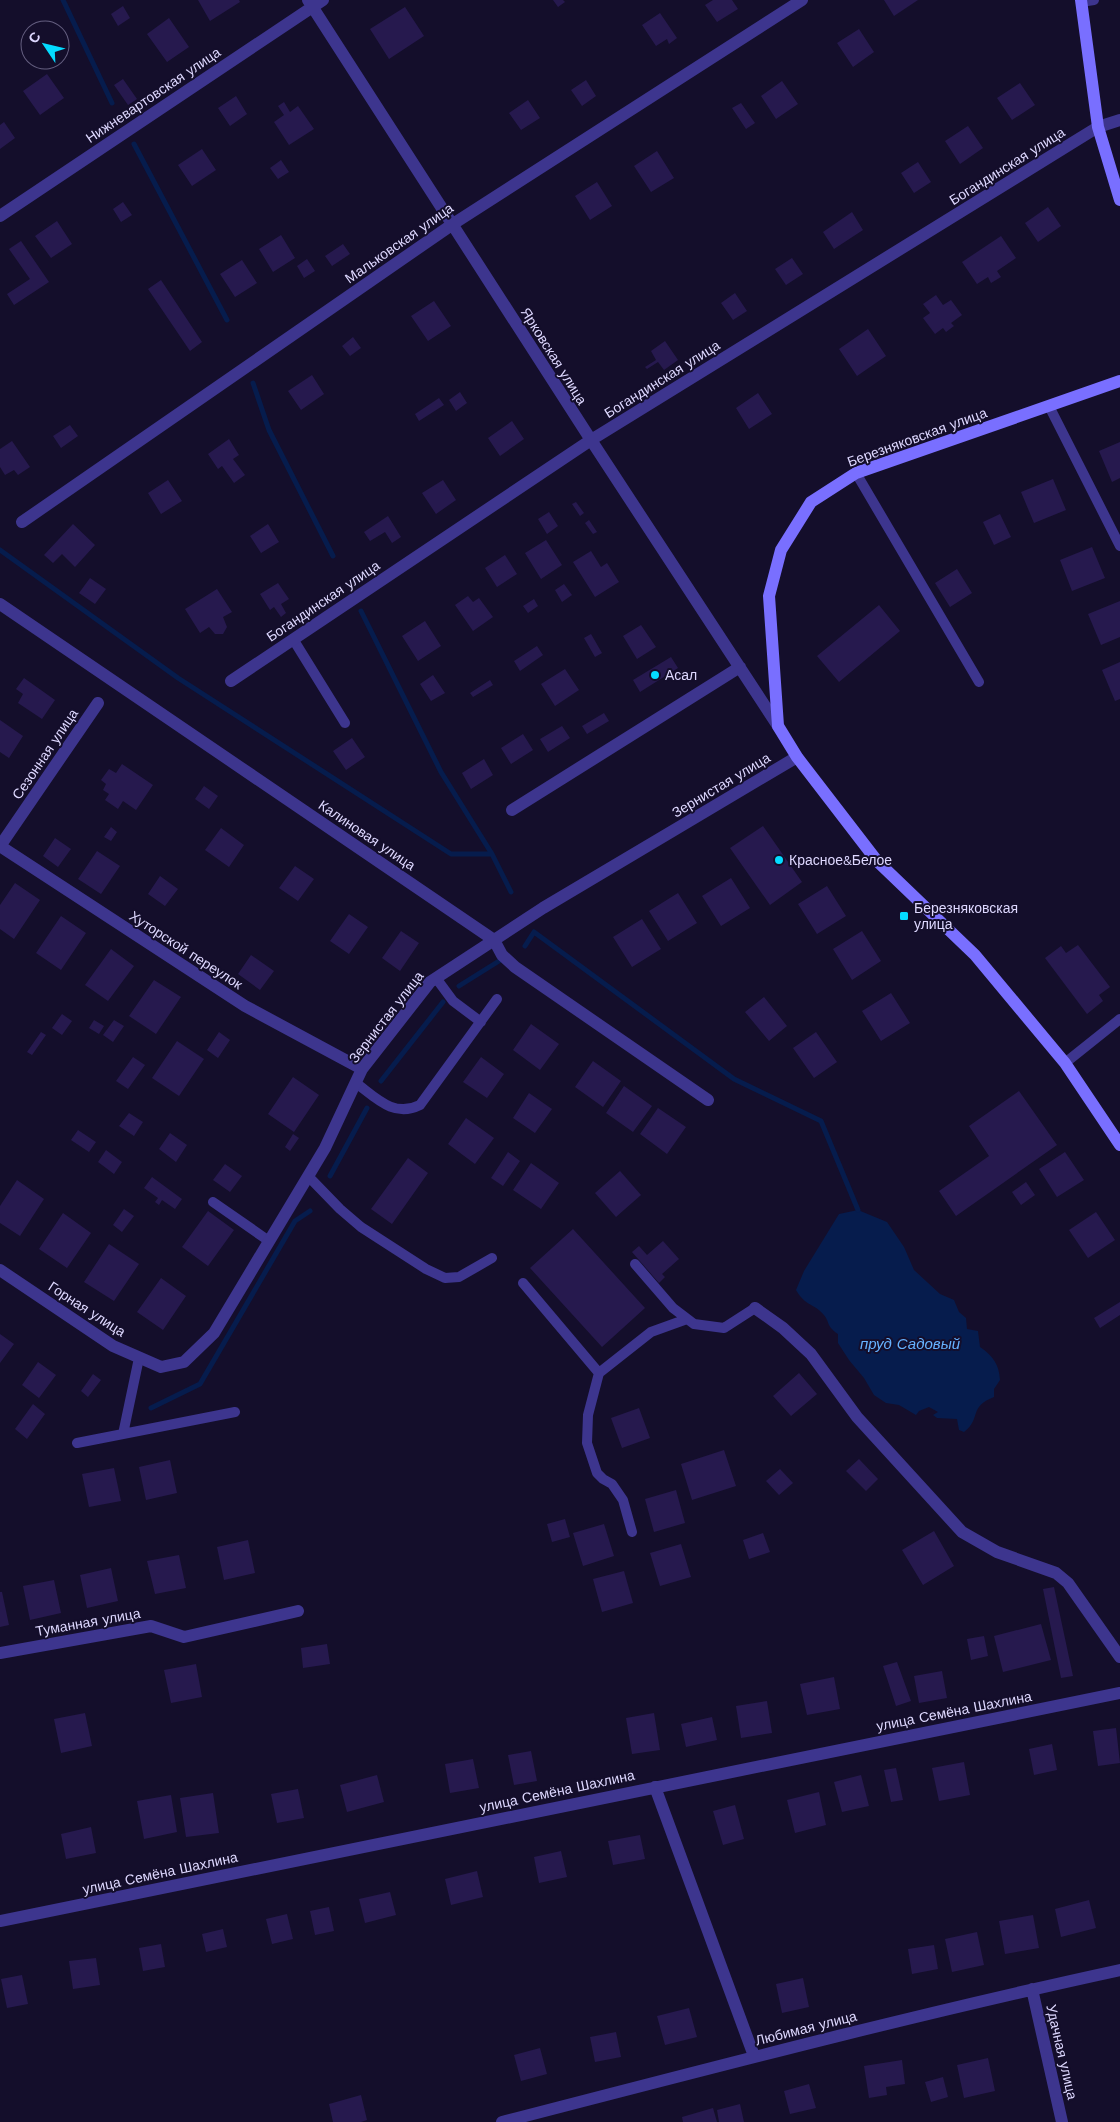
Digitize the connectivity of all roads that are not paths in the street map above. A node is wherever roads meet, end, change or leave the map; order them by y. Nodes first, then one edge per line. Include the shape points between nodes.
1 (323, 0) edge
2 (802, 0) edge
3 (1094, 0) edge
4 (1081, 1) edge
5 (310, 4) edge
6 (1120, 120) edge
7 (1098, 128) junction
8 (1120, 200) edge
9 (0, 216) edge
10 (453, 224) junction
11 (1120, 381) edge
12 (1049, 406) junction
13 (591, 440) junction
14 (856, 472) junction
15 (22, 522) dead end
16 (1120, 546) edge
17 (0, 604) edge
18 (293, 639) junction
19 (740, 667) junction
20 (231, 681) dead end
21 (980, 682) dead end
22 (98, 703) dead end
23 (345, 724) dead end
24 (778, 726) junction
25 (796, 757) junction
26 (512, 810) dead end
27 (0, 846) edge
28 (494, 940) junction
29 (436, 978) junction
30 (497, 1000) dead end
31 (1120, 1019) edge
32 (481, 1022) junction
33 (1065, 1063) junction
34 (362, 1068) junction
35 (356, 1083) junction
36 (708, 1100) dead end
37 (1120, 1145) edge
38 (308, 1176) junction
39 (213, 1202) dead end
40 (270, 1241) junction
41 (492, 1258) dead end
42 (635, 1264) dead end
43 (0, 1270) edge
44 (523, 1283) dead end
45 (754, 1308) joint
46 (687, 1318) junction
47 (139, 1358) junction
48 (161, 1367) joint
49 (599, 1374) junction
50 (235, 1412) dead end
51 (123, 1434) junction
52 (78, 1443) dead end
53 (632, 1532) dead end
54 (298, 1611) dead end
55 (0, 1653) edge
56 (1120, 1656) edge
57 (1120, 1693) edge
58 (655, 1786) junction
59 (0, 1921) edge
60 (1120, 1970) edge
61 (1032, 1989) junction
62 (754, 2056) junction
63 (502, 2122) edge
64 (1062, 2122) edge

1 - 5 street, Нижневартовская улица
2 - 10 street, Мальковская улица
3 - 4 lane
4 - 7 street
5 - 9 street, Нижневартовская улица
5 - 10 street, Ярковская улица
6 - 7 street, Богандинская улица
7 - 8 street
7 - 13 street, Богандинская улица
10 - 13 street, Ярковская улица
10 - 15 street, Мальковская улица
11 - 12 street, Березняковская улица
12 - 14 street, Березняковская улица
12 - 16 lane
13 - 18 street, Богандинская улица
13 - 19 street, Ярковская улица
14 - 21 lane
14 - 24 street, Березняковская улица via 810,502 781,550 769,596
17 - 28 street, Калиновая улица
18 - 20 street, Богандинская улица
18 - 23 lane
19 - 24 street, Ярковская улица
19 - 26 street
22 - 27 street, Сезонная улица
24 - 25 street, Березняковская улица
25 - 28 street, Зернистая улица
25 - 33 street, Березняковская улица via 877,861 975,954
27 - 34 street, Хуторской переулок via 245,1006
28 - 29 street, Зернистая улица
28 - 36 street, Калиновая улица via 502,955 515,967
29 - 32 lane via 453,1001
29 - 34 street, Зернистая улица
30 - 32 lane
31 - 33 lane
32 - 35 lane via 420,1104 410,1110 386,1105
33 - 37 street, Березняковская улица
34 - 35 street, Зернистая улица
35 - 38 street, Зернистая улица
38 - 40 street, Зернистая улица
38 - 41 lane via 361,1227 438,1275 459,1277
39 - 40 lane
40 - 48 street, Зернистая улица via 214,1333 184,1362
42 - 46 lane via 673,1308
43 - 47 street, Горная улица via 113,1346
44 - 49 lane
45 - 46 lane via 724,1328 694,1324
45 - 56 street via 811,1354 857,1417 962,1532 997,1552 1056,1573 1068,1582
46 - 49 lane via 651,1332
47 - 48 street, Горная улица
47 - 51 lane
49 - 53 lane via 588,1415 587,1443 597,1473 612,1484 623,1500
50 - 51 lane
51 - 52 lane
54 - 55 street, Туманная улица via 184,1637 151,1626
57 - 58 street, улица Семёна Шахлина
58 - 59 street, улица Семёна Шахлина
58 - 62 street
60 - 61 street, Любимая улица
61 - 62 street, Любимая улица
61 - 64 street, Удачная улица
62 - 63 street, Любимая улица

